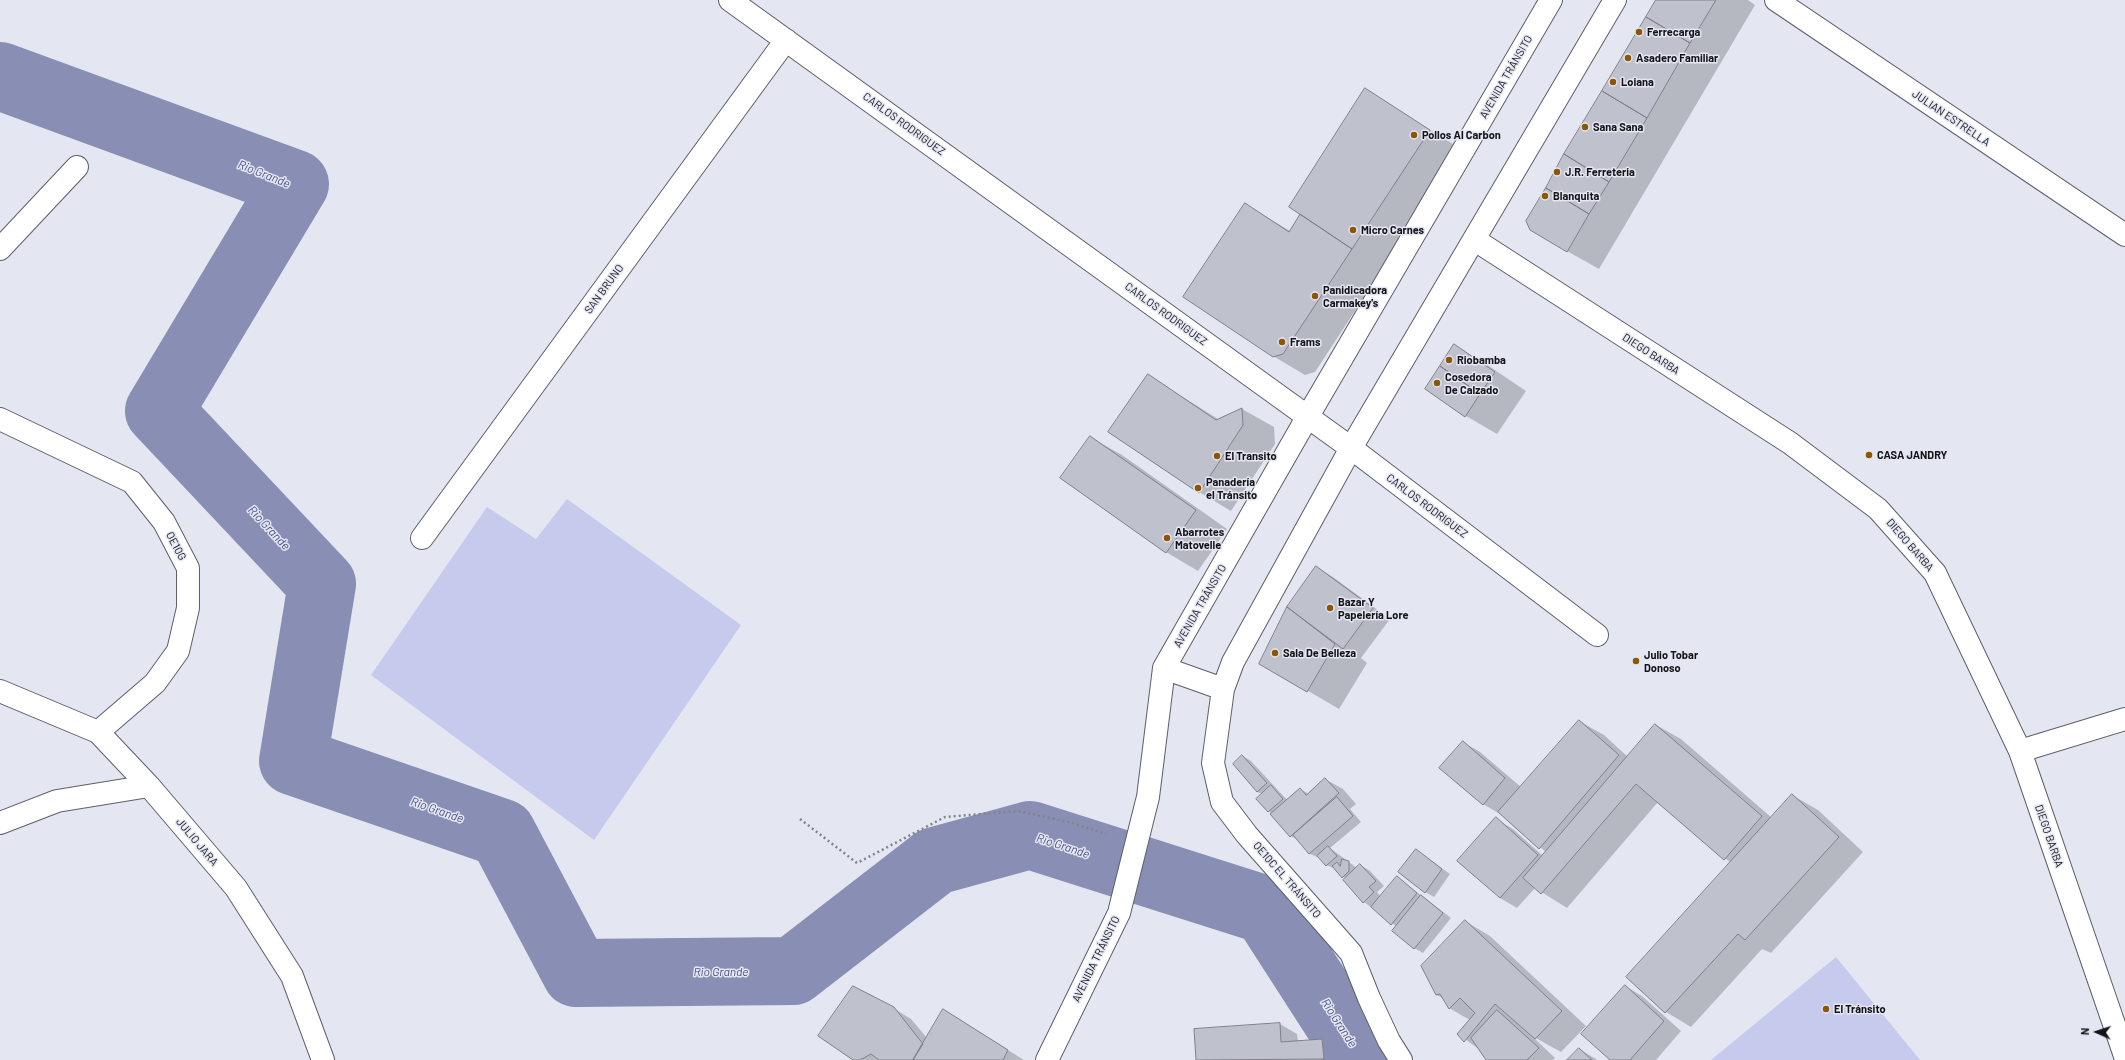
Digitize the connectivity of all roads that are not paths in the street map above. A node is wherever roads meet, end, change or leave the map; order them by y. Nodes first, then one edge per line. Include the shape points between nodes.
1 (730, 0) edge
2 (1551, 0) edge
3 (1615, 0) edge
4 (1776, 0) edge
5 (786, 40) junction
6 (77, 167) dead end
7 (2125, 235) edge
8 (1474, 240) junction
9 (0, 249) edge
10 (1308, 416) junction
11 (0, 419) edge
12 (1351, 448) junction
13 (422, 538) dead end
14 (1597, 635) dead end
15 (1164, 668) junction
16 (1223, 689) junction
17 (0, 691) edge
18 (2125, 719) edge
19 (98, 732) junction
20 (2020, 752) junction
21 (149, 786) junction
22 (0, 822) edge
23 (2125, 1056) edge
24 (324, 1060) edge
25 (1046, 1060) edge
26 (1401, 1060) edge

1 - 5 street, CARLOS RODRIGUEZ
2 - 10 street, AVENIDA TRÁNSITO
3 - 8 street
4 - 7 street, JULIAN ESTRELLA
5 - 10 street, CARLOS RODRIGUEZ
5 - 13 street, SAN BRUNO
6 - 9 street
8 - 12 street
8 - 20 street, DIEGO BARBA via 1790,443 1878,509 1935,573
10 - 12 street, CARLOS RODRIGUEZ
10 - 15 street, AVENIDA TRÁNSITO
11 - 19 street, OE10G via 132,482 164,522 188,568 188,608 178,650 155,683
12 - 14 street, CARLOS RODRIGUEZ
12 - 16 street via 1233,662
15 - 16 street
15 - 25 street, AVENIDA TRÁNSITO via 1148,797 1120,913
16 - 26 street, OE10C EL TRÁNSITO via 1213,763 1222,802 1247,835 1351,952 1369,998
17 - 19 street, JULIO JARA
18 - 20 street
19 - 21 street, JULIO JARA
20 - 23 street, DIEGO BARBA
21 - 22 street via 58,801
21 - 24 street, JULIO JARA via 236,888 268,938 292,976

